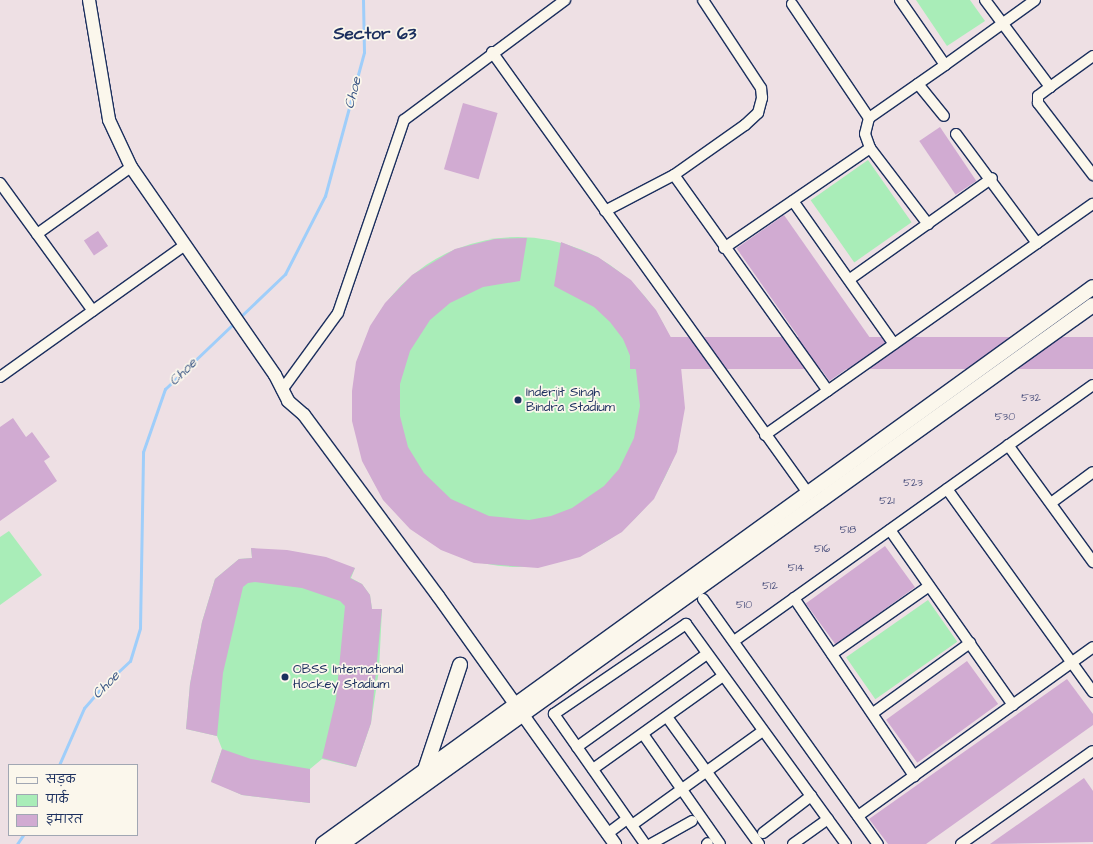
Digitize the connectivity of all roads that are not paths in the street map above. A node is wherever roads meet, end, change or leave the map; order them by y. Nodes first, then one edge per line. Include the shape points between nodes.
1 (89, 0) edge
2 (565, 0) edge
3 (703, 0) edge
4 (900, 0) edge
5 (985, 0) edge
6 (1035, 0) edge
7 (793, 1) edge
8 (1002, 24) junction
9 (492, 52) junction
10 (1093, 56) edge
11 (945, 65) junction
12 (918, 84) junction
13 (1050, 87) junction
14 (944, 116) dead end
15 (869, 118) junction
16 (956, 134) dead end
17 (870, 148) junction
18 (131, 167) junction
19 (674, 175) junction
20 (1093, 175) edge
21 (992, 178) junction
22 (0, 183) edge
23 (793, 201) junction
24 (1093, 204) edge
25 (605, 211) junction
26 (928, 224) junction
27 (37, 234) junction
28 (1037, 243) junction
29 (185, 245) junction
30 (724, 248) junction
31 (850, 279) junction
32 (1093, 287) edge
33 (1093, 305) edge
34 (93, 311) junction
35 (894, 344) junction
36 (0, 377) edge
37 (1093, 385) edge
38 (282, 390) junction
39 (828, 391) junction
40 (765, 435) junction
41 (1008, 445) junction
42 (1093, 472) edge
43 (947, 489) junction
44 (808, 494) junction
45 (1051, 503) junction
46 (890, 530) junction
47 (1093, 562) edge
48 (929, 586) junction
49 (794, 598) junction
50 (703, 599) dead end
51 (734, 641) junction
52 (970, 643) junction
53 (1093, 647) edge
54 (708, 654) junction
55 (832, 654) junction
56 (1071, 663) junction
57 (460, 665) dead end
58 (724, 676) junction
59 (1093, 692) edge
60 (1013, 704) junction
61 (519, 709) junction
62 (873, 713) junction
63 (667, 717) junction
64 (763, 731) junction
65 (643, 734) junction
66 (577, 747) junction
67 (1093, 751) edge
68 (593, 769) junction
69 (425, 770) junction
70 (707, 771) junction
71 (914, 776) junction
72 (682, 789) junction
73 (811, 796) junction
74 (858, 816) junction
75 (828, 819) junction
76 (692, 821) dead end
77 (630, 822) junction
78 (763, 833) dead end
79 (608, 834) junction
80 (323, 844) edge
81 (342, 844) edge
82 (615, 844) edge
83 (645, 844) edge
84 (651, 844) edge
85 (720, 844) edge
86 (759, 844) edge
87 (793, 844) edge
88 (846, 844) edge
89 (878, 844) edge
90 (961, 844) edge

1 - 18 street via 109,120
2 - 9 street
3 - 19 street via 752,72 761,88 762,98 758,113 746,125
4 - 11 street
5 - 8 street
6 - 8 street
7 - 15 street
8 - 11 street
8 - 13 street
9 - 25 street
9 - 38 street via 410,115 400,127 338,313
10 - 13 street
11 - 12 street
12 - 14 street
12 - 15 street
13 - 20 street via 1038,96 1038,102
15 - 17 street via 865,134
16 - 21 street
17 - 23 street
17 - 26 street
18 - 27 street
18 - 29 street
19 - 25 street
19 - 30 street
21 - 26 street
21 - 28 street
22 - 27 street
23 - 30 street
23 - 31 street
24 - 28 street
25 - 40 street
26 - 31 street
27 - 34 street
28 - 35 street
29 - 34 street
29 - 38 street via 275,375
30 - 39 street
31 - 35 street
32 - 44 main road
33 - 61 main road
34 - 36 street
35 - 39 street
37 - 41 street
38 - 61 street via 288,401 304,416 322,440
39 - 40 street
40 - 44 street
41 - 43 street
41 - 45 street
42 - 45 street
43 - 46 street
43 - 56 street
44 - 61 main road
45 - 47 street
46 - 48 street
46 - 49 street
48 - 52 street
48 - 55 street
49 - 51 street
49 - 55 street
50 - 51 street
51 - 74 street
52 - 60 street
52 - 62 street
53 - 56 street
54 - 58 street
54 - 66 street
54 - 66 street via 686,624 554,714
55 - 62 street
56 - 59 street
56 - 60 street
57 - 69 main road
58 - 63 street
58 - 64 street
60 - 71 street
61 - 69 main road
61 - 79 street
61 - 81 main road
62 - 71 street
63 - 65 street
63 - 70 street
64 - 70 street
64 - 73 street
65 - 68 street
65 - 72 street
66 - 68 street
67 - 90 street
68 - 77 street
69 - 80 main road
70 - 72 street
70 - 86 street
71 - 74 street
72 - 77 street
72 - 85 street
73 - 75 street
73 - 78 street
74 - 89 street
75 - 87 street
75 - 88 street
76 - 84 street
77 - 79 street
77 - 83 street
79 - 82 street

